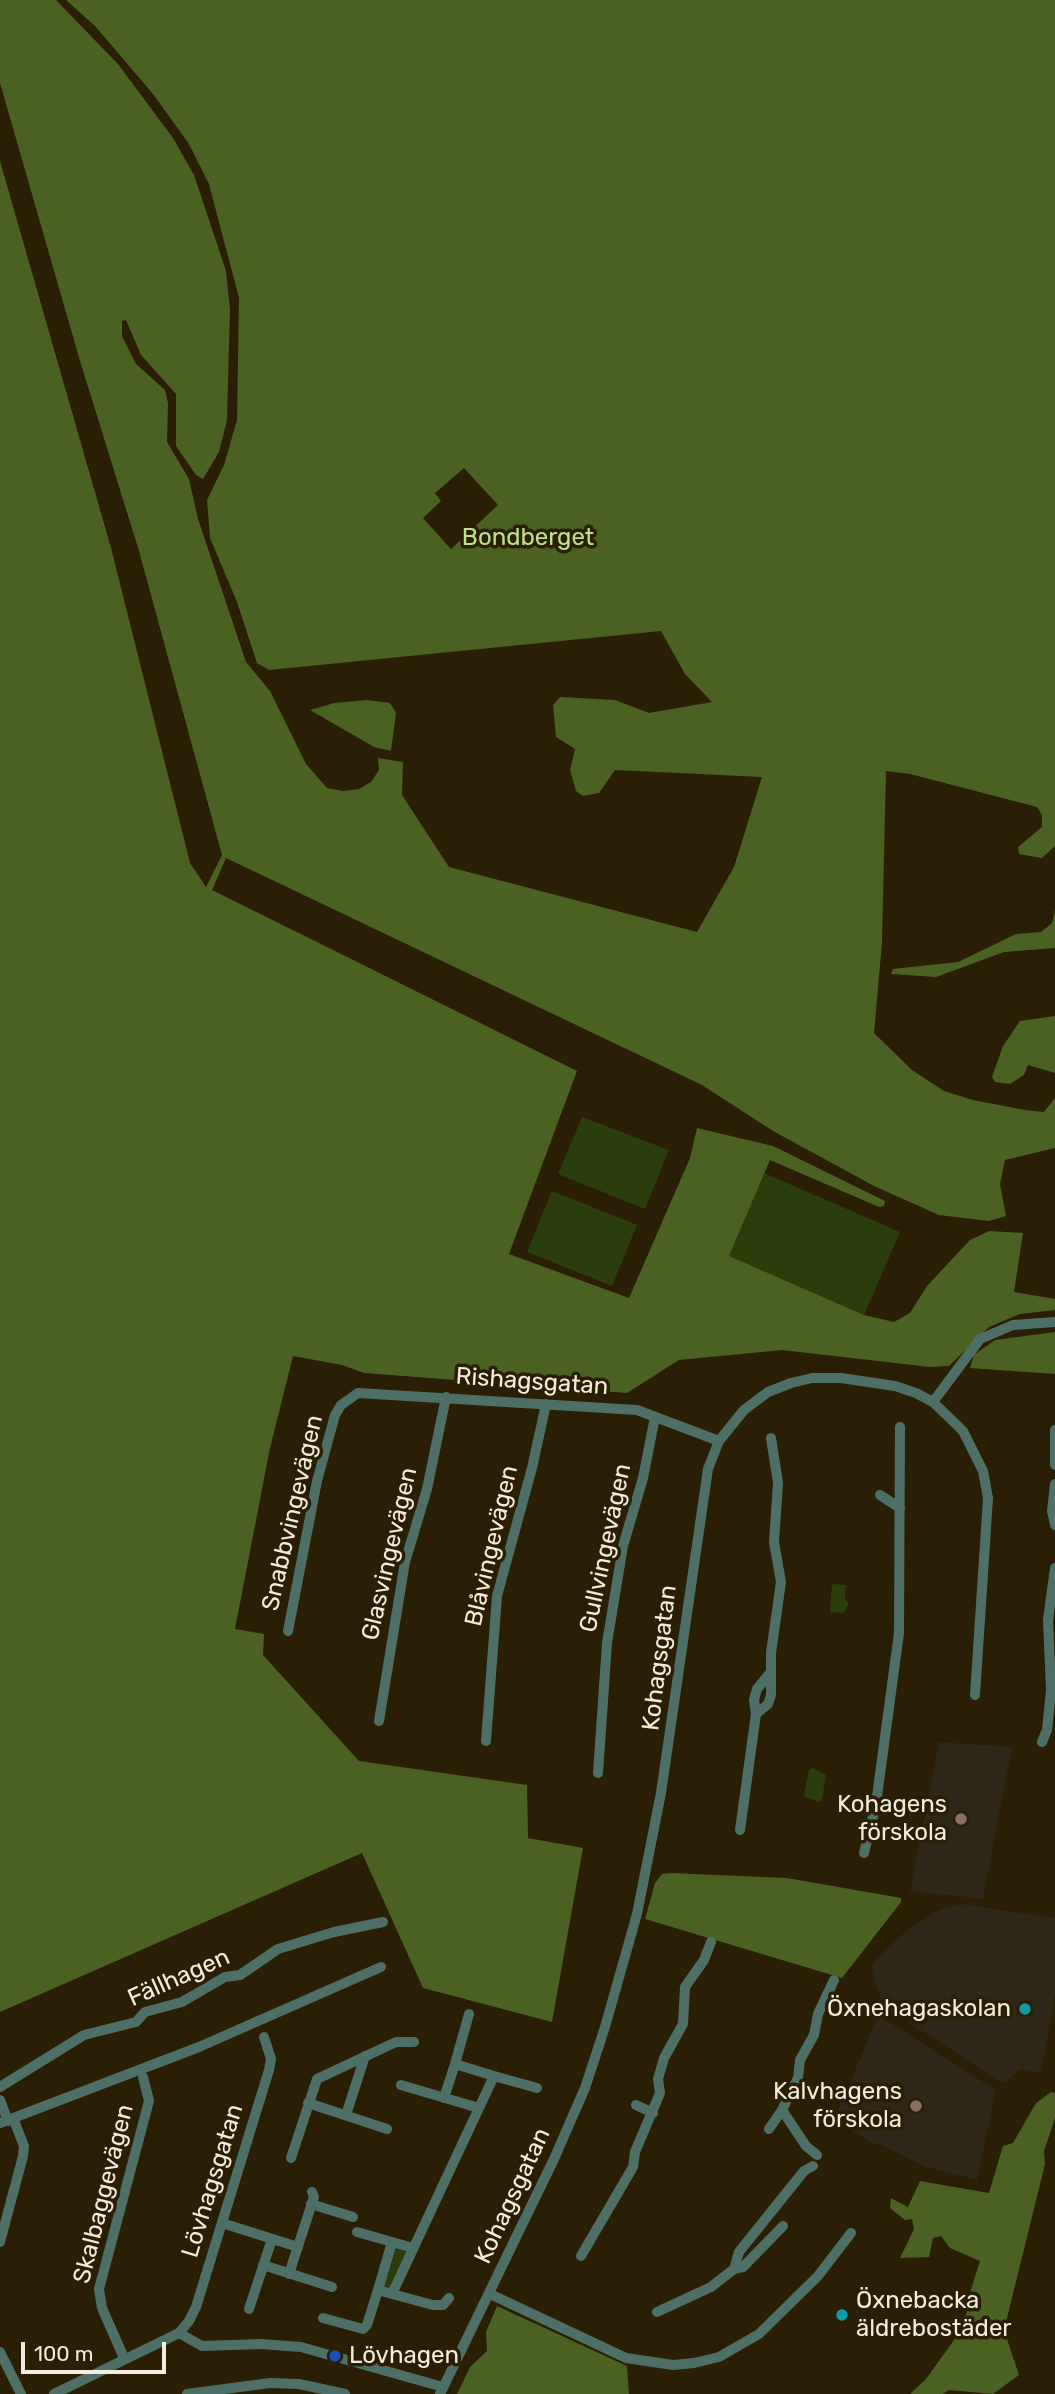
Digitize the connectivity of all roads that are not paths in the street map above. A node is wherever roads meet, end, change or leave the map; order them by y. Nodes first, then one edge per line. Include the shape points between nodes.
1 (1055, 1322) edge
2 (446, 1397) junction
3 (933, 1402) junction
4 (546, 1404) junction
5 (341, 1405) joint
6 (655, 1417) junction
7 (900, 1427) dead end
8 (1055, 1430) edge
9 (771, 1438) dead end
10 (719, 1441) junction
11 (1055, 1465) edge
12 (1055, 1484) edge
13 (880, 1496) dead end
14 (900, 1508) junction
15 (1055, 1525) edge
16 (1055, 1569) edge
17 (288, 1631) dead end
18 (975, 1695) dead end
19 (379, 1721) dead end
20 (486, 1741) dead end
21 (1042, 1742) dead end
22 (598, 1773) dead end
23 (740, 1830) dead end
24 (864, 1853) dead end
25 (383, 1922) dead end
26 (711, 1942) dead end
27 (381, 1966) dead end
28 (834, 1980) dead end
29 (470, 2014) dead end
30 (264, 2037) dead end
31 (414, 2042) dead end
32 (365, 2056) junction
33 (455, 2064) junction
34 (495, 2076) junction
35 (143, 2077) dead end
36 (401, 2085) dead end
37 (0, 2087) edge
38 (537, 2088) dead end
39 (444, 2098) junction
40 (0, 2100) edge
41 (308, 2103) junction
42 (636, 2105) dead end
43 (479, 2108) junction
44 (782, 2109) junction
45 (653, 2113) junction
46 (346, 2115) junction
47 (7, 2121) edge
48 (387, 2129) dead end
49 (769, 2129) dead end
50 (817, 2155) dead end
51 (290, 2158) dead end
52 (813, 2166) dead end
53 (353, 2217) dead end
54 (222, 2223) junction
55 (783, 2226) dead end
56 (358, 2232) dead end
57 (851, 2233) dead end
58 (272, 2239) junction
59 (0, 2242) edge
60 (393, 2242) junction
61 (298, 2247) junction
62 (413, 2248) junction
63 (580, 2256) dead end
64 (263, 2265) junction
65 (734, 2269) junction
66 (289, 2274) junction
67 (332, 2287) dead end
68 (379, 2290) junction
69 (392, 2294) junction
70 (490, 2294) junction
71 (449, 2298) dead end
72 (249, 2309) dead end
73 (657, 2312) dead end
74 (323, 2318) dead end
75 (179, 2333) junction
76 (0, 2352) edge
77 (124, 2358) junction
78 (442, 2391) edge
79 (21, 2394) edge
80 (54, 2394) edge
81 (187, 2394) edge
82 (345, 2394) edge

1 - 3 street via 1013,1325 980,1339
2 - 4 street, Rishagsgatan
2 - 5 street, Rishagsgatan via 365,1392
2 - 19 street, Glasvingevägen via 427,1489 405,1562
3 - 10 street, Kohagsgatan via 895,1386 811,1378 768,1392 744,1410
3 - 18 street, Kohagsgatan via 963,1431 975,1451 988,1498
4 - 6 street, Rishagsgatan via 637,1410
4 - 20 street, Blåvingevägen via 497,1597
5 - 17 street, Snabbvingevägen via 317,1481
6 - 10 street, Rishagsgatan
6 - 22 street, Gullvingevägen via 623,1546 607,1643
7 - 14 street
8 - 11 street
9 - 23 street via 778,1483 774,1542 781,1582 771,1695 757,1714
10 - 70 street, Kohagsgatan via 708,1469 669,1751 626,1958 585,2088
12 - 15 street
13 - 14 street
14 - 24 street via 899,1633 876,1804
16 - 21 street via 1048,1620 1050,1700
25 - 37 street, Fällhagen via 278,1949 240,1975 225,1978 188,2000 145,2012 136,2022 84,2035
26 - 45 street via 685,1987 683,2024 664,2058
27 - 47 street via 198,2047
28 - 44 street
29 - 33 street
30 - 54 street, Lövhagsgatan via 271,2059 269,2070
31 - 32 street via 400,2041
32 - 41 street via 319,2077
32 - 46 street
33 - 34 street
33 - 39 street
34 - 38 street
34 - 43 street
35 - 77 street, Skalbaggevägen via 147,2112 99,2289 102,2308
36 - 39 street
39 - 43 street
40 - 47 street
41 - 46 street
41 - 51 street
42 - 45 street
43 - 62 street
44 - 49 street
44 - 50 street
45 - 63 street via 633,2166
46 - 48 street
47 - 59 street via 23,2146 23,2156
52 - 65 street via 804,2171 739,2252
53 - 61 street via 312,2198
54 - 58 street
54 - 75 street, Lövhagsgatan via 196,2307
55 - 65 street via 743,2267
56 - 60 street
57 - 70 street via 818,2276 759,2334 719,2357 694,2363 673,2365 626,2358
58 - 61 street
58 - 64 street
60 - 62 street
60 - 68 street
61 - 66 street
62 - 69 street
64 - 66 street
64 - 72 street
65 - 73 street via 711,2287
66 - 67 street
68 - 69 street
68 - 74 street via 363,2329
69 - 71 street via 433,2305 443,2305
70 - 78 street, Kohagsgatan
75 - 77 street
75 - 78 street via 202,2346 301,2347
76 - 79 street
77 - 80 street
81 - 82 street via 270,2383

